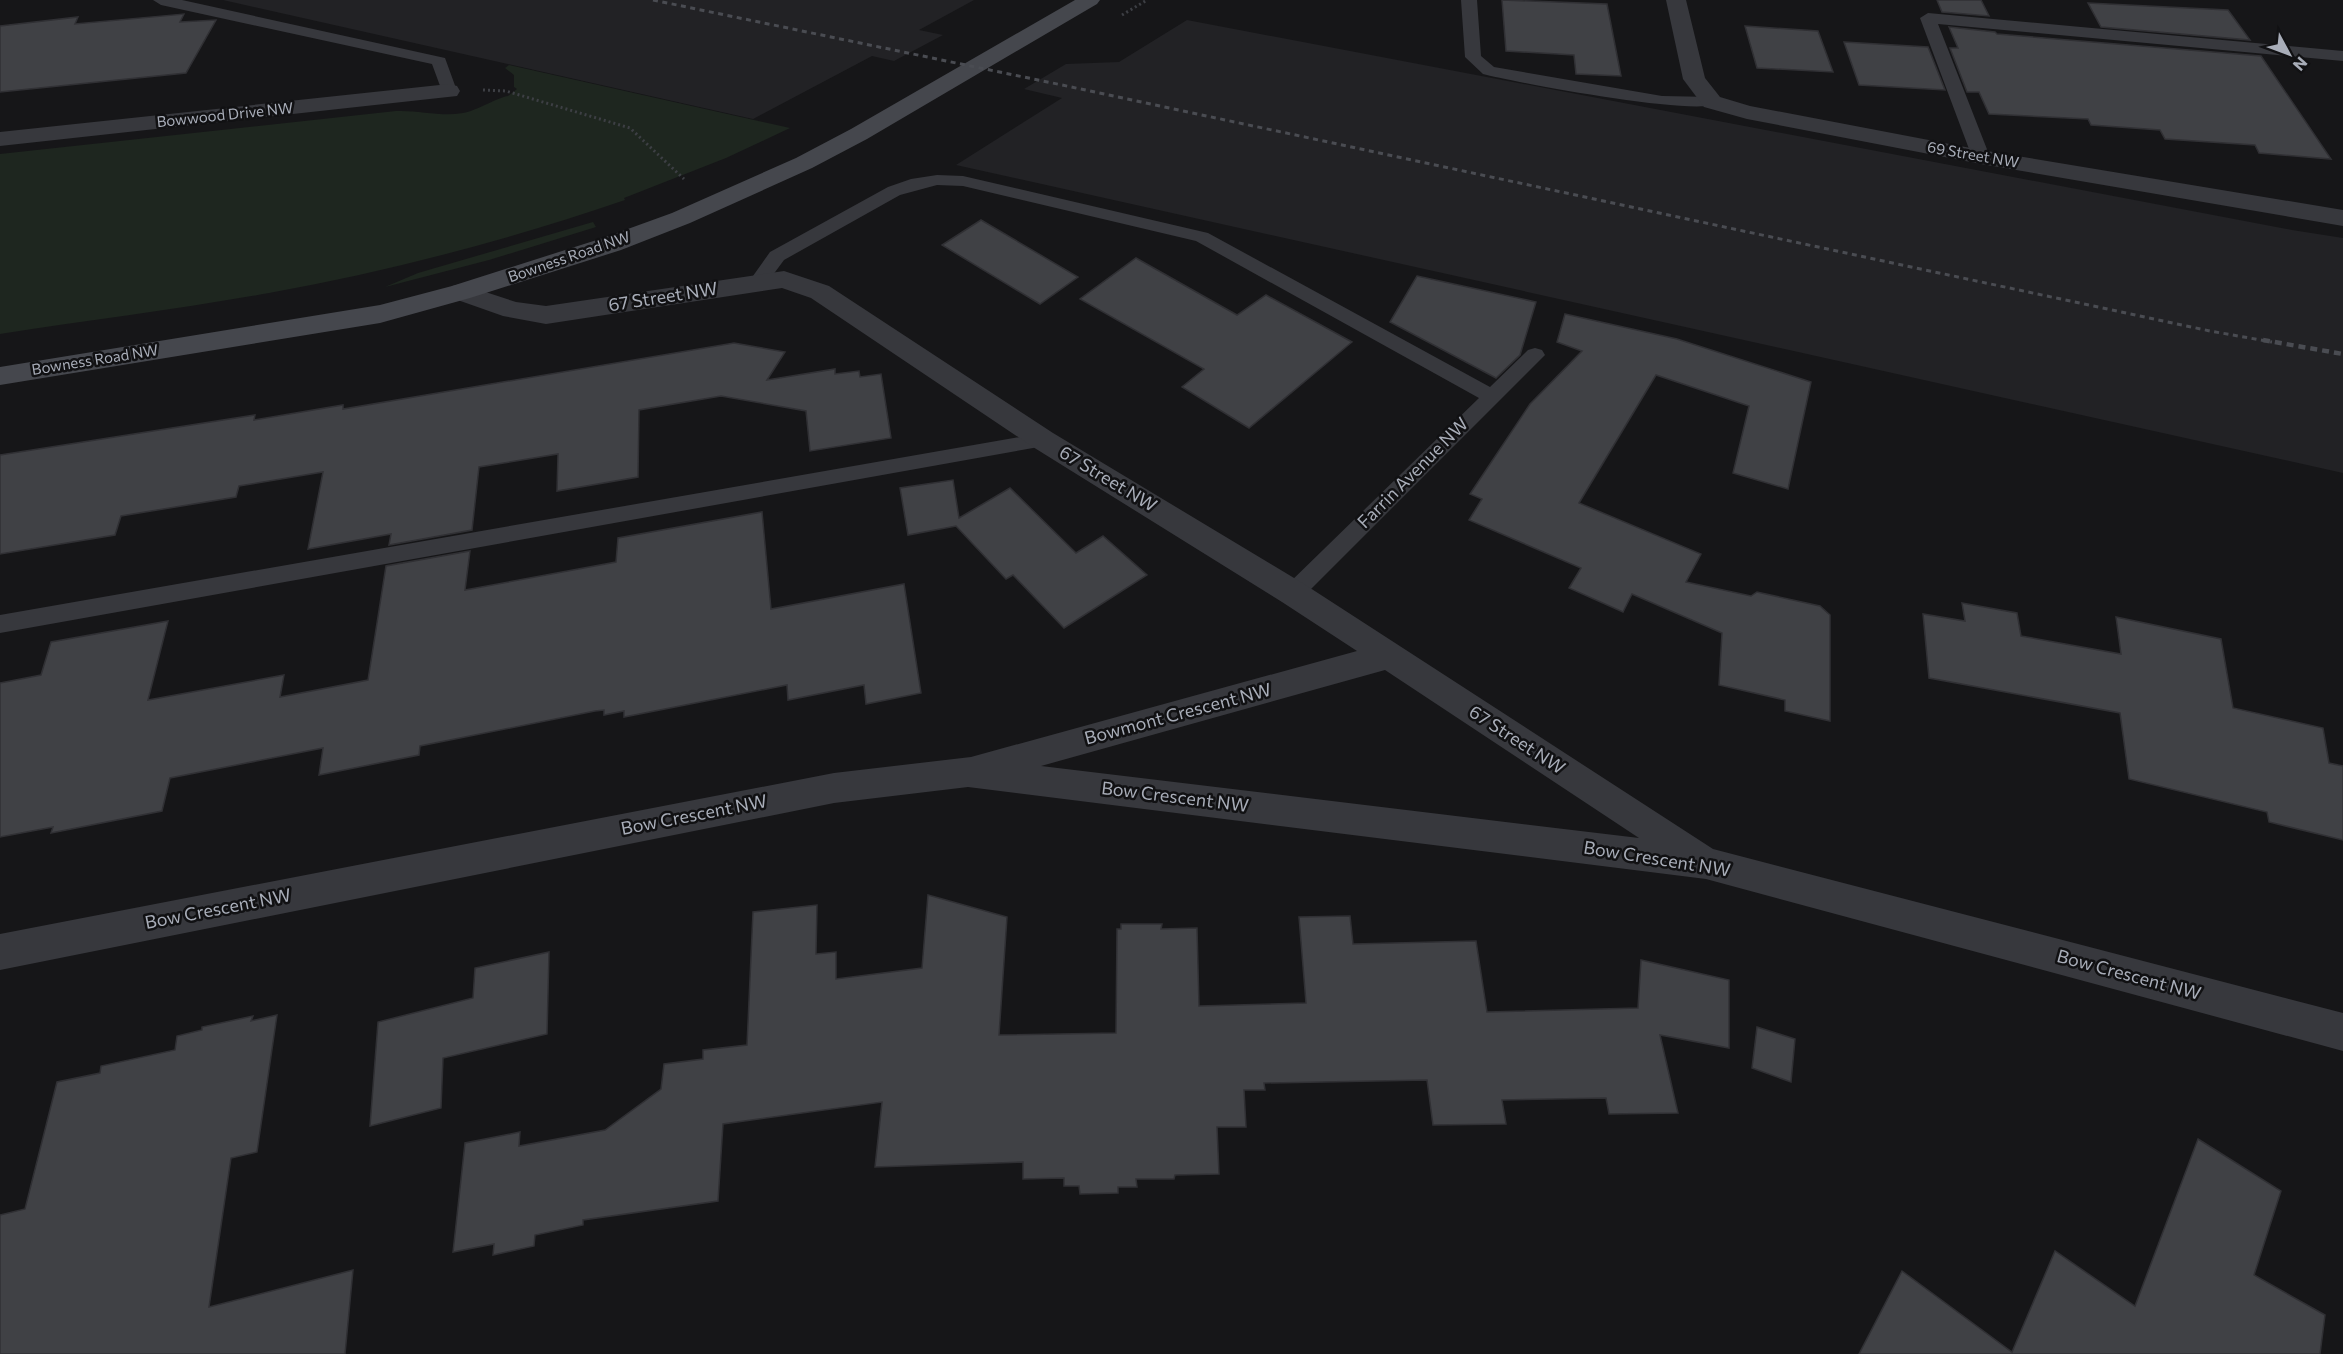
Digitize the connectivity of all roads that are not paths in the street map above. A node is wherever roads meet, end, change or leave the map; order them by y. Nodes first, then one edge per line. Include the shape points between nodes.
1 (161, 0) edge
2 (1090, 0) edge
3 (1469, 0) edge
4 (1676, 0) edge
5 (2343, 56) edge
6 (449, 91) joint
7 (1713, 102) junction
8 (0, 139) edge
9 (1981, 157) junction
10 (2343, 218) edge
11 (757, 283) junction
12 (460, 292) junction
13 (1534, 355) dead end
14 (0, 376) edge
15 (1491, 396) junction
16 (1043, 440) junction
17 (1293, 593) junction
18 (0, 624) edge
19 (1388, 656) junction
20 (968, 772) junction
21 (1706, 863) junction
22 (0, 952) edge
23 (2343, 1032) edge

1 - 6 lane via 439,61
2 - 12 street, Bowness Road NW via 859,134 765,181 612,244
3 - 7 lane via 1473,57 1489,71 1662,101
4 - 7 street via 1694,79
5 - 9 lane via 1928,18
6 - 8 street, Bowwood Drive NW
7 - 9 street, 69 Street NW
9 - 10 street, 69 Street NW
11 - 12 street, 67 Street NW via 546,315 512,310
11 - 15 lane via 777,256 894,191 937,180 963,181 1202,237
11 - 16 street, 67 Street NW via 784,279 820,292
12 - 14 street, Bowness Road NW via 380,314
13 - 15 lane, Farrin Avenue NW
15 - 17 lane, Farrin Avenue NW
16 - 17 street, 67 Street NW
16 - 18 lane
17 - 19 street, 67 Street NW
19 - 20 street, Bowmont Crescent NW
19 - 21 street, 67 Street NW
20 - 21 street, Bow Crescent NW
20 - 22 street, Bow Crescent NW via 834,788
21 - 23 street, Bow Crescent NW

